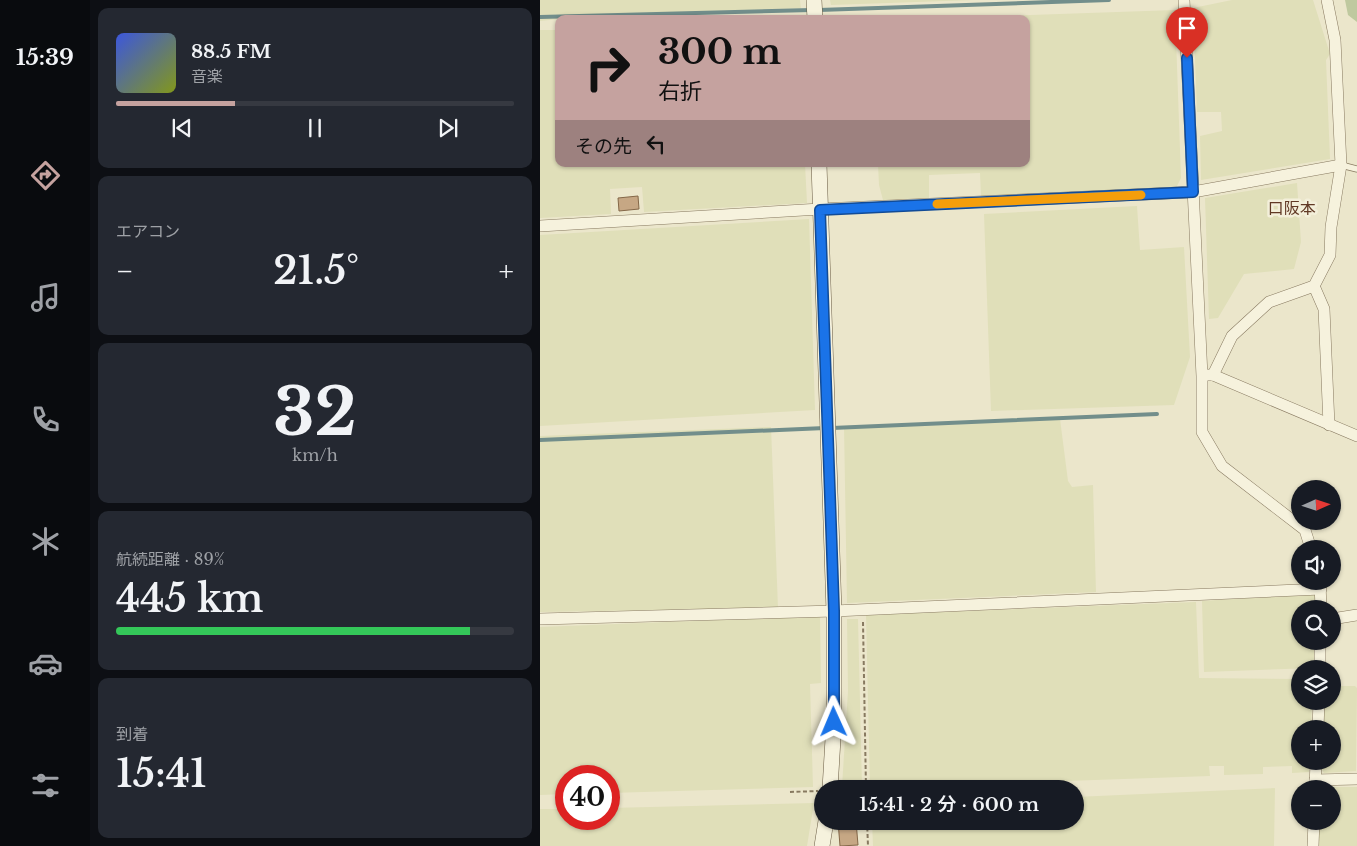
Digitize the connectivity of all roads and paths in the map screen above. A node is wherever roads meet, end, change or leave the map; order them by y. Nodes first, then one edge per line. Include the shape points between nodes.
1 (814, 0) edge
2 (1184, 0) edge
3 (1327, 0) edge
4 (815, 15) edge
5 (1341, 165) junction
6 (819, 167) edge
7 (1357, 169) edge
8 (1193, 192) junction
9 (820, 210) junction
10 (540, 226) edge
11 (1314, 286) junction
12 (1208, 375) junction
13 (1329, 425) junction
14 (1357, 436) edge
15 (1308, 540) edge
16 (1291, 587) edge
17 (862, 610) junction
18 (834, 611) junction
19 (1357, 616) edge
20 (1341, 618) edge
21 (540, 619) edge
22 (1357, 779) edge
23 (831, 780) edge
24 (866, 780) edge
25 (1341, 781) edge
26 (814, 791) edge
27 (790, 792) dead end
28 (825, 830) edge
29 (867, 830) edge
30 (1313, 830) edge
31 (822, 846) edge
32 (868, 846) edge
33 (1312, 846) edge

1 - 4 street
2 - 8 street
3 - 5 street via 1335,40
5 - 7 lane
5 - 8 street
5 - 11 street via 1330,255
6 - 9 street
8 - 9 street
8 - 12 street
9 - 10 street
9 - 18 street
11 - 12 street via 1270,302 1232,336
11 - 13 street via 1324,309
12 - 13 street
12 - 15 street via 1202,432 1222,466 1305,530
13 - 14 street
16 - 17 street
17 - 18 street
17 - 24 path
18 - 21 street
18 - 23 street
19 - 20 street
22 - 25 street
26 - 27 path
28 - 31 street
29 - 32 path
30 - 33 street

